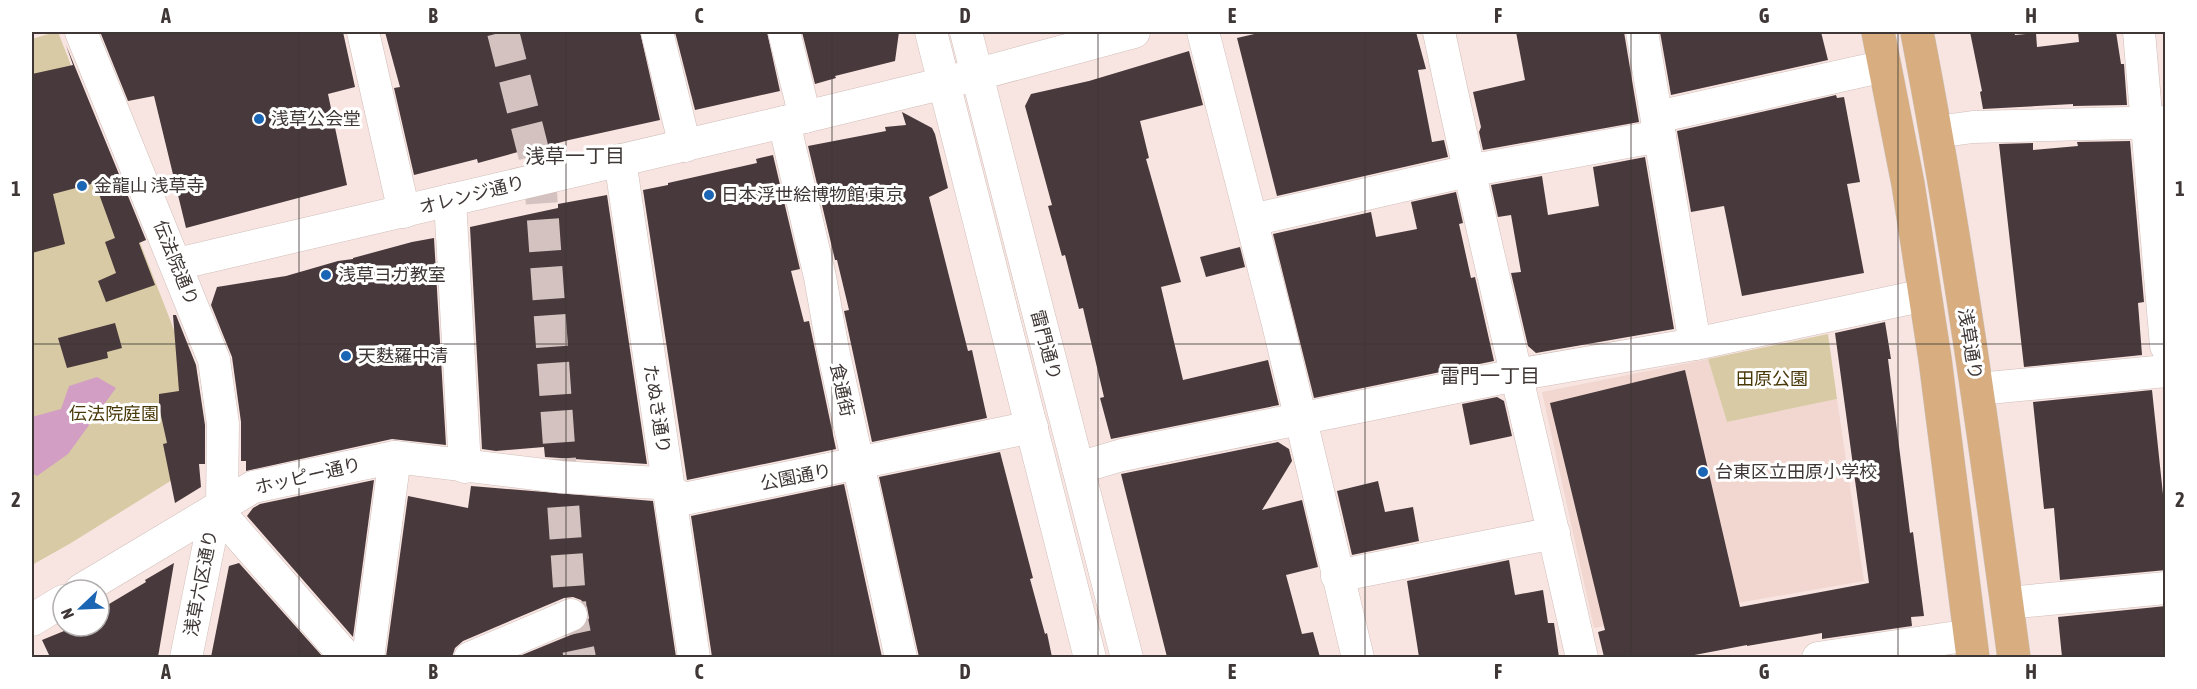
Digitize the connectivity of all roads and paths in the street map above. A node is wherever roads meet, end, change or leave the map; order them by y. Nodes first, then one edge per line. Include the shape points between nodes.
1 (81, 32) edge
2 (363, 32) edge
3 (657, 32) edge
4 (784, 32) edge
5 (932, 32) edge
6 (966, 32) edge
7 (1134, 32) edge
8 (1203, 32) edge
9 (1438, 32) edge
10 (1642, 32) edge
11 (1878, 32) edge
12 (1917, 32) edge
13 (2139, 32) edge
14 (1885, 66) junction
15 (977, 74) junction
16 (945, 83) junction
17 (795, 119) junction
18 (2157, 122) edge
19 (1658, 126) junction
20 (1936, 132) junction
21 (685, 146) junction
22 (620, 160) junction
23 (1468, 171) junction
24 (450, 200) junction
25 (404, 212) junction
26 (1252, 220) junction
27 (177, 264) junction
28 (1925, 295) junction
29 (1695, 344) junction
30 (2166, 346) edge
31 (2166, 371) edge
32 (1516, 375) junction
33 (1977, 389) junction
34 (1301, 420) junction
35 (1032, 427) junction
36 (395, 457) junction
37 (858, 464) junction
38 (465, 467) junction
39 (1078, 468) junction
40 (561, 477) joint
41 (670, 490) junction
42 (219, 507) junction
43 (1554, 532) junction
44 (1337, 576) junction
45 (101, 578) edge
46 (2166, 588) edge
47 (2007, 603) junction
48 (51, 608) edge
49 (572, 615) dead end
50 (32, 620) edge
51 (1971, 646) edge
52 (186, 657) edge
53 (347, 657) edge
54 (368, 657) edge
55 (470, 657) edge
56 (694, 657) edge
57 (901, 657) edge
58 (1090, 657) edge
59 (1126, 657) edge
60 (1358, 657) edge
61 (1582, 657) edge
62 (1818, 657) edge
63 (2014, 657) edge

1 - 27 street, 伝法院通り
2 - 25 street
3 - 21 street
4 - 17 street, 食通街
5 - 16 street, 雷門通り
6 - 15 street, 雷門通り
7 - 15 street, オレンジ通り
8 - 26 street
9 - 23 street
10 - 19 street
11 - 14 main road, 浅草通り
12 - 20 main road, 浅草通り
13 - 18 street
14 - 19 street
14 - 28 main road, 浅草通り
15 - 16 street, オレンジ通り
15 - 39 street, 雷門通り
16 - 17 street, オレンジ通り
16 - 35 street, 雷門通り
17 - 21 street, オレンジ通り
17 - 37 street, 食通街 via 833,350
18 - 20 street via 1973,127
18 - 30 street
19 - 23 street
19 - 29 street
20 - 33 main road, 浅草通り
21 - 22 street, オレンジ通り
22 - 24 street, オレンジ通り
22 - 41 street, たぬき通り
23 - 26 street
23 - 32 street
24 - 25 street, オレンジ通り
24 - 38 street
25 - 27 street, オレンジ通り
26 - 34 street
27 - 42 street, 伝法院通り via 214,360 223,424
28 - 29 street
28 - 51 main road, 浅草通り
29 - 32 street
31 - 33 street
32 - 34 street
32 - 43 street
33 - 47 main road, 浅草通り
34 - 39 street via 1122,455
34 - 44 street
35 - 37 street, 公園通り
35 - 58 street, 雷門通り
36 - 38 street, ホッピー通り
36 - 42 street, ホッピー通り via 252,487
36 - 54 street
37 - 41 street, 公園通り via 684,499
37 - 57 street, 食通街
38 - 40 street, ホッピー通り
39 - 59 street, 雷門通り
40 - 41 street, 公園通り via 657,483
41 - 56 street, たぬき通り
42 - 45 street, ホッピー通り
42 - 52 street, 浅草六区通り
42 - 53 street
43 - 44 street
43 - 61 street
44 - 60 street
46 - 47 street
47 - 63 main road, 浅草通り
48 - 50 street
49 - 55 street
51 - 62 street

